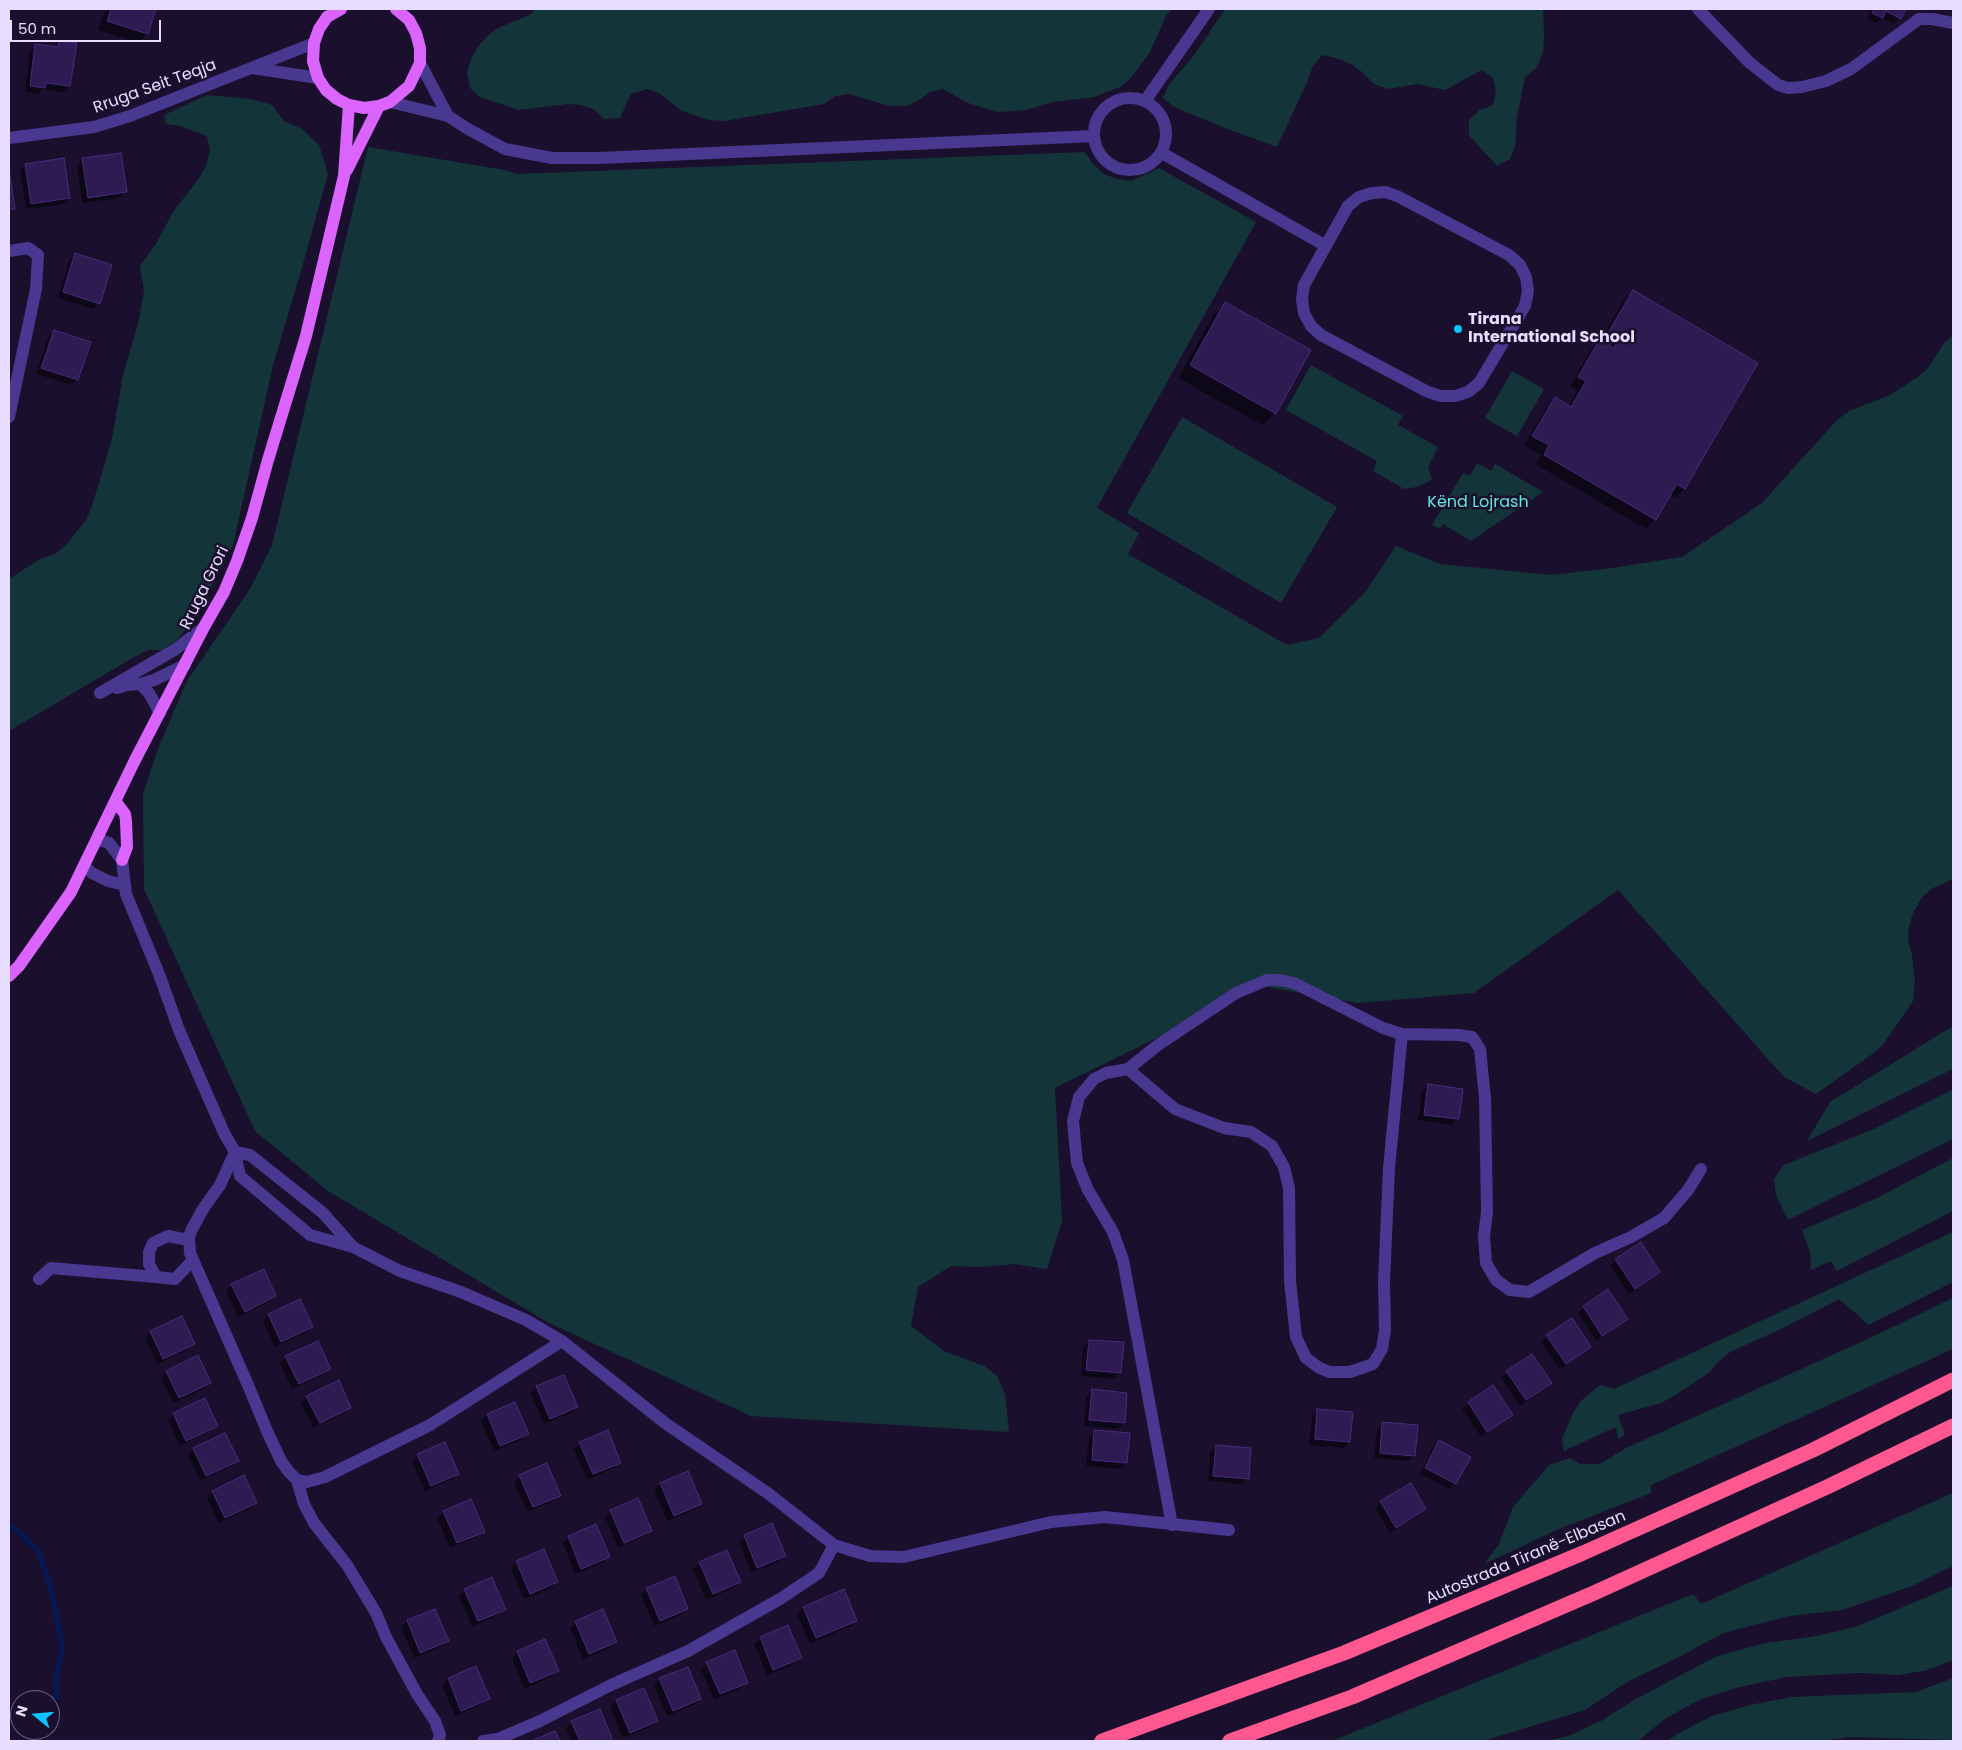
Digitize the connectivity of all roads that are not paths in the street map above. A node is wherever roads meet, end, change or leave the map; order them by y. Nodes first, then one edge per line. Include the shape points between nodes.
1 (341, 9) edge
2 (396, 9) edge
3 (1209, 9) edge
4 (1698, 9) edge
5 (325, 13) edge
6 (410, 14) edge
7 (1953, 23) edge
8 (314, 43) junction
9 (420, 63) junction
10 (252, 68) junction
11 (318, 78) junction
12 (1145, 101) junction
13 (384, 104) junction
14 (350, 105) junction
15 (448, 116) junction
16 (1094, 136) junction
17 (9, 138) edge
18 (1162, 153) junction
19 (344, 176) junction
20 (1326, 246) junction
21 (9, 251) edge
22 (9, 417) edge
23 (204, 627) junction
24 (184, 665) junction
25 (140, 684) junction
26 (160, 713) junction
27 (116, 802) junction
28 (97, 839) junction
29 (122, 860) junction
30 (84, 866) junction
31 (124, 885) junction
32 (9, 976) edge
33 (1402, 1034) junction
34 (1128, 1069) junction
35 (235, 1152) junction
36 (1701, 1169) dead end
37 (190, 1237) junction
38 (353, 1247) junction
39 (192, 1261) junction
40 (156, 1277) junction
41 (39, 1279) dead end
42 (562, 1341) junction
43 (1953, 1380) edge
44 (1953, 1426) edge
45 (297, 1480) junction
46 (1172, 1525) junction
47 (1229, 1530) dead end
48 (834, 1545) junction
49 (438, 1741) edge
50 (483, 1741) edge
51 (1102, 1741) edge
52 (1230, 1741) edge

1 - 5 main road
2 - 6 main road
3 - 12 street
4 - 7 street via 1750,62 1778,85 1788,88 1826,80 1851,69 1919,19
5 - 8 main road
6 - 9 main road via 420,48
8 - 10 street, Rruga Seit Teqja
8 - 11 main road via 313,61
9 - 13 main road via 409,86
9 - 15 street
10 - 11 street
10 - 17 street, Rruga Seit Teqja via 94,127
11 - 14 main road via 326,90
12 - 16 street via 1121,99 1110,104 1101,113
12 - 18 street via 1156,108 1167,130
13 - 14 main road via 364,108
13 - 15 street
13 - 19 main road, Rruga Grori
14 - 19 main road, Rruga Grori
15 - 16 street via 505,148 552,158
16 - 18 street via 1102,157 1122,170 1144,168
18 - 20 street
19 - 23 main road, Rruga Grori via 306,336 252,518 224,592
20 - 20 street via 1304,285 1304,313 1311,326 1321,336 1441,396 1468,392 1479,384 1525,306 1528,292 1526,277 1520,265 1509,255 1386,192 1372,192 1348,206
21 - 22 street via 28,248 38,255 36,289
23 - 24 main road, Rruga Grori
23 - 25 street via 176,648 100,693
24 - 25 street
24 - 26 main road, Rruga Grori
25 - 26 street
26 - 27 main road, Rruga Grori
27 - 28 main road, Rruga Grori
27 - 29 main road via 126,821 127,847
28 - 29 street via 109,843
28 - 30 main road, Rruga Grori
29 - 31 street
30 - 31 street via 108,881
30 - 32 main road, Rruga Grori via 71,892
31 - 35 street via 179,1030
33 - 34 street via 1383,1028 1294,983 1267,980 1236,993 1158,1044
33 - 34 street via 1389,1168 1385,1330 1382,1349 1373,1364 1350,1372 1329,1372 1318,1367 1306,1358 1296,1337 1290,1281 1289,1188 1284,1167 1272,1146 1251,1132 1224,1128 1175,1109
33 - 36 street via 1472,1037 1480,1049 1485,1098 1486,1263 1496,1280 1510,1290 1528,1292 1664,1218
34 - 46 street via 1094,1079 1079,1098 1073,1120 1077,1163 1088,1190 1113,1232 1123,1260
35 - 37 street
35 - 38 street via 250,1155 323,1213
35 - 38 street via 240,1176 310,1235
37 - 39 street
37 - 40 street via 168,1236 153,1243 149,1264
38 - 42 street via 400,1271 461,1292 526,1320
39 - 40 street via 175,1279
39 - 45 street via 277,1454
40 - 41 street via 51,1268
42 - 45 street via 423,1429 325,1477 307,1482
42 - 48 street via 665,1423 769,1494
43 - 51 highway, Autostrada Tiranë-Elbasan via 1813,1450 1584,1554 1344,1653
44 - 52 highway via 1828,1487 1594,1593 1352,1697
45 - 49 street via 314,1523 347,1565 435,1721 440,1735
46 - 47 street
46 - 48 street via 1105,1517 1051,1522 904,1557 870,1556
48 - 50 street via 819,1574 688,1651 540,1721 498,1739

